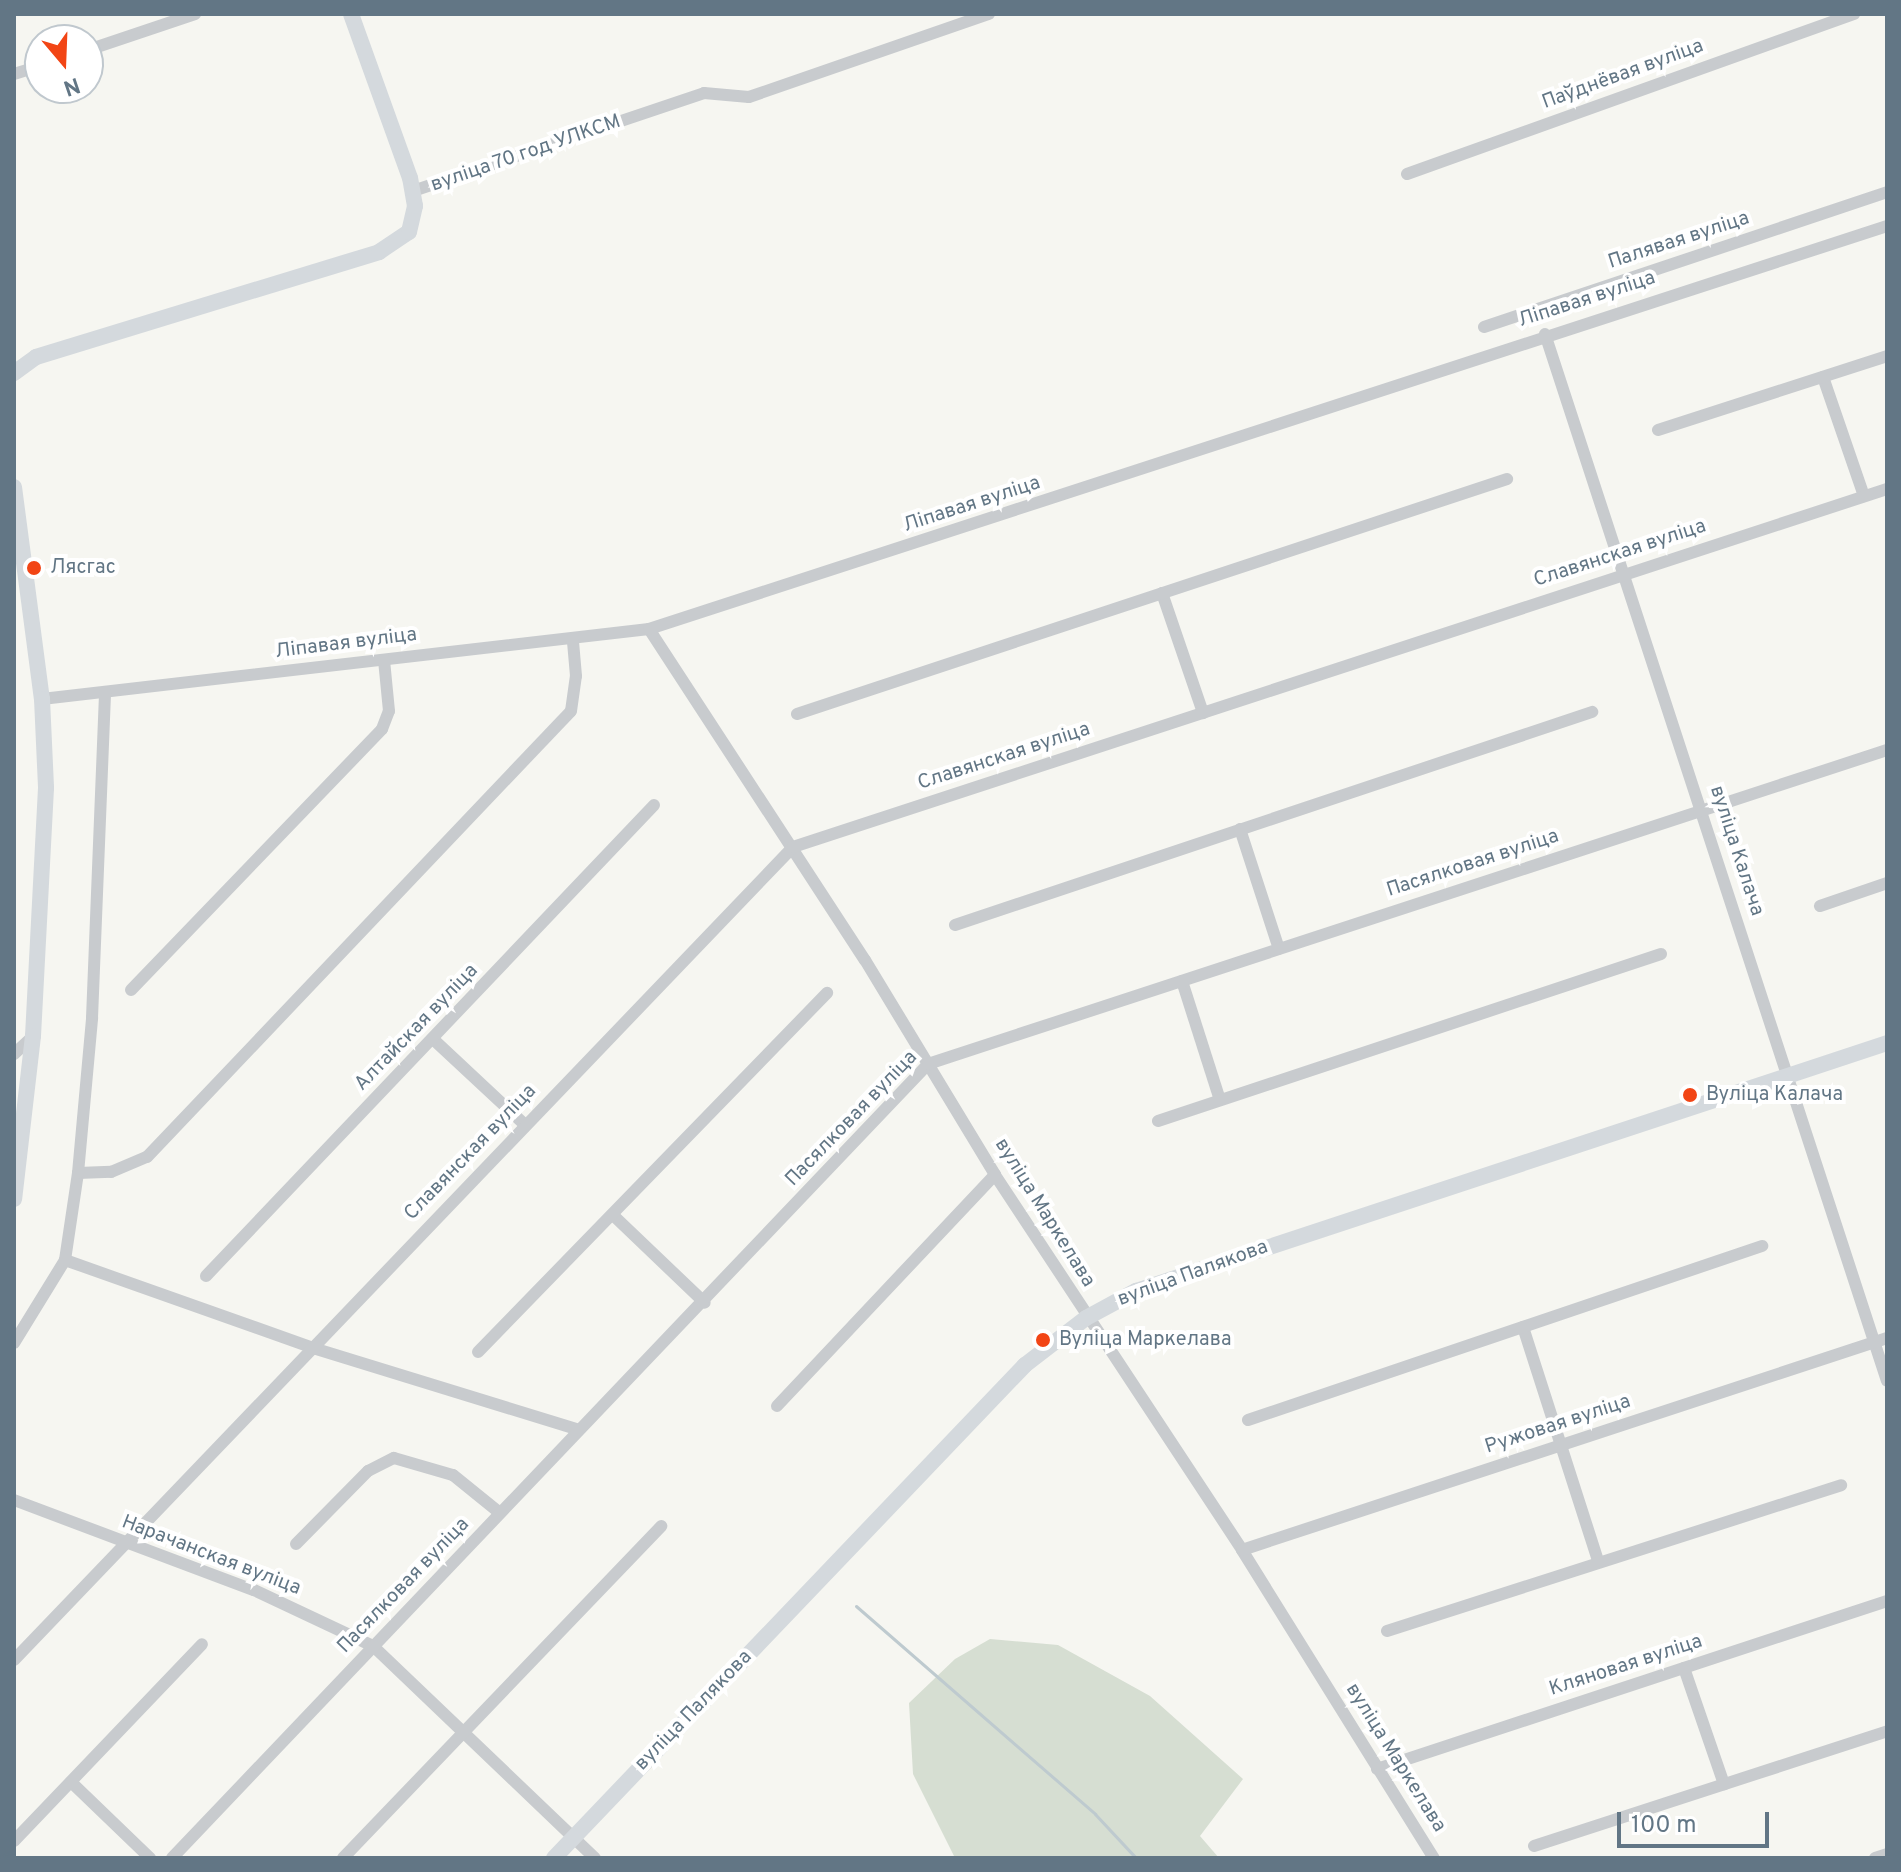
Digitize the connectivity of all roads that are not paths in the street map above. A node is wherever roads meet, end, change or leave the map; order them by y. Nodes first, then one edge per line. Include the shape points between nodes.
1 (195, 14) edge
2 (351, 14) edge
3 (989, 14) edge
4 (1854, 14) edge
5 (104, 45) edge
6 (1407, 174) dead end
7 (413, 191) junction
8 (1887, 192) edge
9 (1887, 226) edge
10 (1484, 327) dead end
11 (1545, 334) junction
12 (1887, 356) edge
13 (14, 373) edge
14 (1823, 377) junction
15 (1658, 430) dead end
16 (1507, 479) dead end
17 (14, 487) edge
18 (1887, 489) edge
19 (1864, 496) junction
20 (1623, 573) junction
21 (1162, 593) junction
22 (649, 629) junction
23 (573, 638) junction
24 (384, 660) junction
25 (105, 692) junction
26 (42, 699) junction
27 (1592, 712) dead end
28 (1203, 713) junction
29 (797, 714) dead end
30 (1887, 750) edge
31 (654, 805) dead end
32 (1701, 810) junction
33 (1240, 829) junction
34 (793, 847) junction
35 (1887, 883) edge
36 (1820, 906) dead end
37 (955, 925) dead end
38 (1279, 949) junction
39 (1661, 954) dead end
40 (1182, 981) junction
41 (131, 990) dead end
42 (827, 993) dead end
43 (33, 1036) junction
44 (434, 1040) junction
45 (1887, 1043) edge
46 (14, 1054) edge
47 (928, 1064) junction
48 (1788, 1077) junction
49 (1220, 1100) junction
50 (1158, 1121) dead end
51 (525, 1125) junction
52 (18, 1135) edge
53 (78, 1173) junction
54 (995, 1175) junction
55 (14, 1199) edge
56 (615, 1217) junction
57 (1762, 1246) dead end
58 (65, 1260) junction
59 (206, 1276) dead end
60 (705, 1303) junction
61 (1086, 1318) junction
62 (1523, 1327) junction
63 (1881, 1340) edge
64 (14, 1343) edge
65 (313, 1348) junction
66 (478, 1352) dead end
67 (1887, 1381) edge
68 (777, 1406) dead end
69 (1248, 1420) dead end
70 (579, 1430) junction
71 (1560, 1446) junction
72 (1841, 1485) dead end
73 (14, 1500) edge
74 (500, 1513) junction
75 (661, 1526) dead end
76 (126, 1544) junction
77 (296, 1544) dead end
78 (1242, 1550) junction
79 (1598, 1561) junction
80 (1887, 1601) edge
81 (1387, 1631) dead end
82 (202, 1644) dead end
83 (373, 1646) junction
84 (14, 1660) edge
85 (1684, 1668) junction
86 (1887, 1731) edge
87 (463, 1733) junction
88 (1377, 1769) junction
89 (71, 1782) junction
90 (1724, 1784) junction
91 (573, 1838) junction
92 (14, 1841) edge
93 (1534, 1846) dead end
94 (1887, 1854) edge
95 (150, 1858) edge
96 (172, 1858) edge
97 (343, 1858) edge
98 (554, 1858) edge
99 (595, 1858) edge
100 (1434, 1858) edge
101 (1875, 1858) edge

1 - 5 street
2 - 7 street
3 - 7 street, вуліца 70 год УЛКСМ via 749,97 704,93
4 - 6 street, Паўднёвая вуліца
7 - 13 street, вуліца 70 год УЛКСМ via 409,232 379,252 36,357
8 - 10 street, Палявая вуліца
9 - 11 street, Ліпавая вуліца
11 - 20 street, вуліца Калача
11 - 22 street, Ліпавая вуліца
12 - 14 street
14 - 15 street
14 - 19 street
16 - 21 street
17 - 26 street
18 - 19 street, Славянская вуліца
19 - 20 street, Славянская вуліца
20 - 28 street, Славянская вуліца
20 - 32 street, вуліца Калача
21 - 28 street
21 - 29 street
22 - 23 street, Ліпавая вуліца
22 - 34 street, вуліца Маркелава
23 - 24 street, Ліпавая вуліца
23 - 53 street via 576,676 571,711 147,1157 111,1172
24 - 25 street, Ліпавая вуліца
24 - 41 street via 389,711 382,729
25 - 26 street, Ліпавая вуліца
25 - 53 street via 92,1018
26 - 43 street via 46,788
27 - 33 street
28 - 34 street, Славянская вуліца
30 - 32 street, Пасялковая вуліца
31 - 44 street, Алтайская вуліца
32 - 38 street, Пасялковая вуліца
32 - 48 street, вуліца Калача
33 - 37 street
33 - 38 street
34 - 47 street, вуліца Маркелава
34 - 51 street, Славянская вуліца
35 - 36 street
38 - 40 street, Пасялковая вуліца
39 - 49 street
40 - 47 street, Пасялковая вуліца
40 - 49 street
42 - 56 street
43 - 46 street
43 - 52 street
44 - 51 street
44 - 59 street, Алтайская вуліца
45 - 48 street, вуліца Палякова
47 - 54 street, вуліца Маркелава
47 - 60 street, Пасялковая вуліца
48 - 61 street, вуліца Палякова via 1136,1291
48 - 63 street, вуліца Калача
49 - 50 street
51 - 65 street, Славянская вуліца
52 - 55 street
53 - 58 street
54 - 61 street, вуліца Маркелава
54 - 68 street
56 - 60 street
56 - 66 street
57 - 62 street
58 - 64 street
58 - 65 street
60 - 70 street, Пасялковая вуліца
61 - 78 street, вуліца Маркелава
61 - 91 street, вуліца Палякова via 1025,1365
62 - 69 street
62 - 71 street
63 - 67 street, вуліца Калача
63 - 71 street, Ружовая вуліца
65 - 70 street
65 - 76 street, Славянская вуліца
70 - 74 street, Пасялковая вуліца
71 - 78 street, Ружовая вуліца
71 - 79 street
72 - 79 street
73 - 76 street, Нарачанская вуліца
74 - 77 street via 453,1475 394,1458 368,1471
74 - 83 street, Пасялковая вуліца
75 - 87 street
76 - 83 street, Нарачанская вуліца via 254,1590
76 - 84 street, Славянская вуліца
78 - 88 street, вуліца Маркелава
79 - 81 street
80 - 85 street, Кляновая вуліца
82 - 89 street
83 - 87 street, Нарачанская вуліца
83 - 96 street, Пасялковая вуліца
85 - 88 street, Кляновая вуліца
85 - 90 street
86 - 90 street
87 - 91 street, Нарачанская вуліца
87 - 97 street
88 - 100 street, вуліца Маркелава
89 - 92 street
89 - 95 street
90 - 93 street
91 - 98 street, вуліца Палякова
91 - 99 street, Нарачанская вуліца
94 - 101 street

